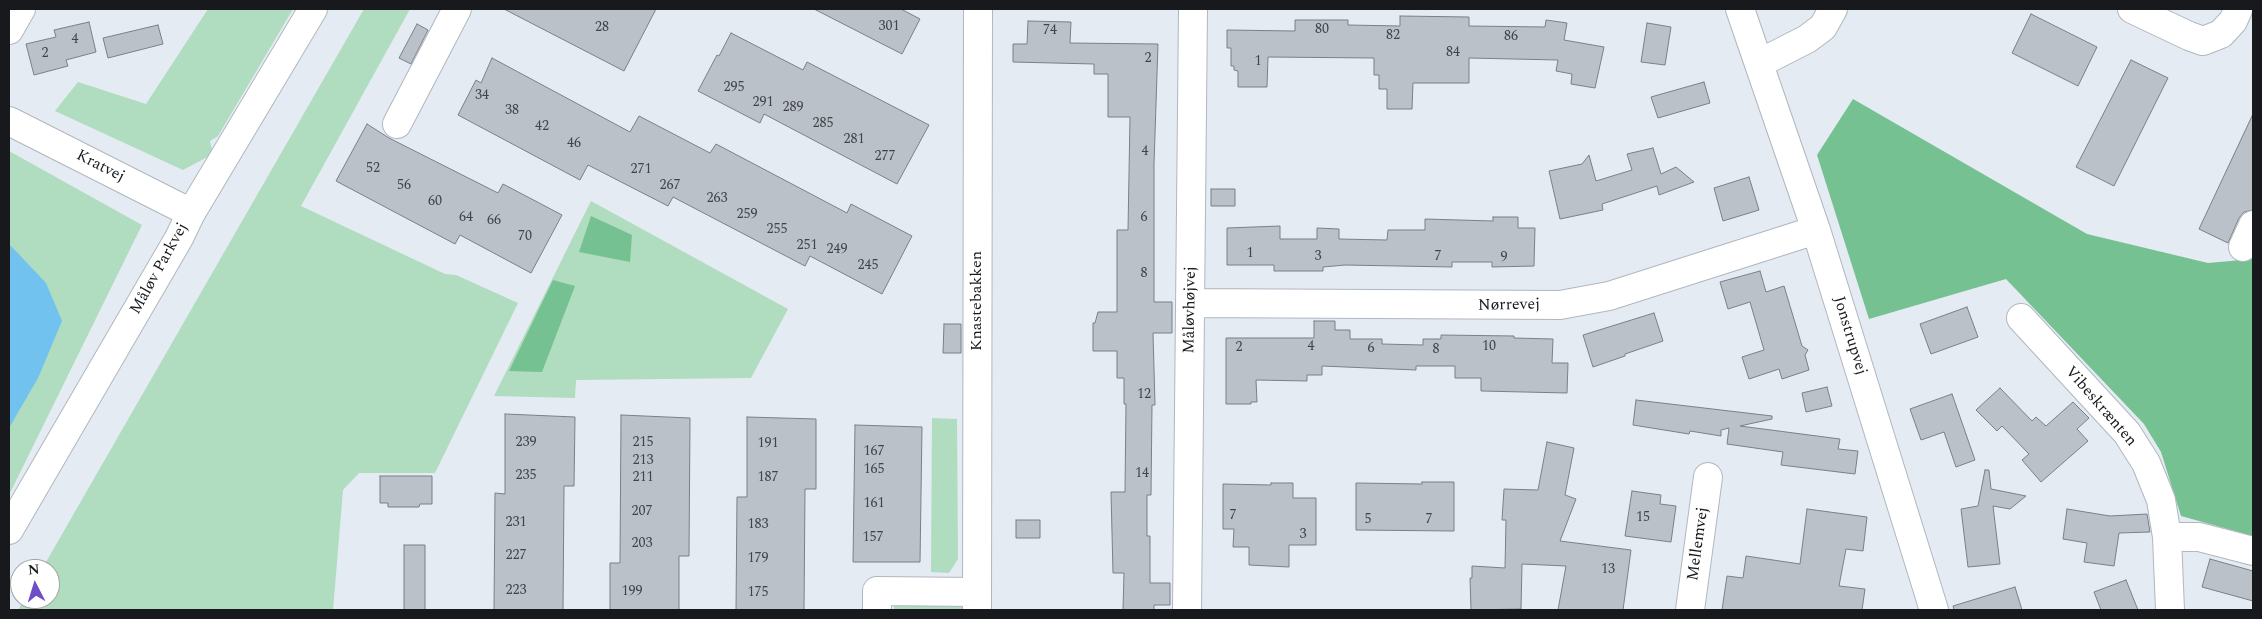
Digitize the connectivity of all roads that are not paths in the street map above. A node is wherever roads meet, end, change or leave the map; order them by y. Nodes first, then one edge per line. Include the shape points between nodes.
1 (21, 9) edge
2 (313, 9) edge
3 (457, 9) edge
4 (978, 9) edge
5 (1193, 9) edge
6 (1740, 9) edge
7 (1833, 9) edge
8 (2132, 9) edge
9 (2242, 12) edge
10 (9, 30) edge
11 (1760, 63) junction
12 (9, 121) edge
13 (396, 124) dead end
14 (191, 212) junction
15 (1816, 230) junction
16 (1191, 303) junction
17 (2020, 318) dead end
18 (1708, 477) dead end
19 (9, 530) edge
20 (2167, 537) junction
21 (2253, 551) edge
22 (977, 601) edge
23 (877, 610) edge
24 (1187, 610) edge
25 (1690, 610) edge
26 (1934, 610) edge
27 (2170, 610) edge

1 - 10 street
2 - 14 street, Måløv Parkvej
3 - 13 street
4 - 22 street, Knastebakken
5 - 16 street, Måløvhøjvej
6 - 11 street, Jonstrupvej
7 - 11 street via 1823,27 1807,39
8 - 9 street via 2204,41 2221,34
11 - 15 street, Jonstrupvej
12 - 14 street, Kratvej
14 - 19 street, Måløv Parkvej via 179,238
15 - 16 street, Nørrevej via 1609,296 1560,305
15 - 26 street, Jonstrupvej
16 - 24 street, Måløvhøjvej
17 - 20 street, Vibeskrænten via 2127,433 2146,463 2161,500
18 - 25 street, Mellemvej
20 - 21 street via 2199,537
20 - 27 street, Vibeskrænten
22 - 23 street, Knastebakken via 877,591

